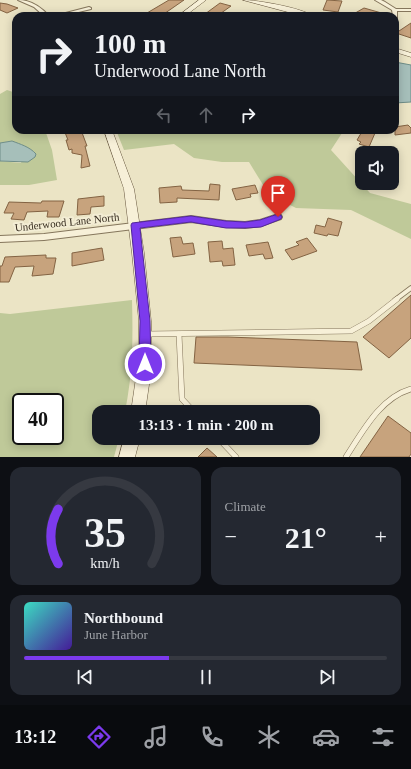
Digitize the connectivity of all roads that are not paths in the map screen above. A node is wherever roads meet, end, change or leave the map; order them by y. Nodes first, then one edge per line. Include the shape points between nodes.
1 (20, 0) edge
2 (203, 0) edge
3 (246, 0) edge
4 (376, 0) edge
5 (89, 8) dead end
6 (395, 10) joint
7 (411, 10) edge
8 (43, 12) edge
9 (72, 12) edge
10 (186, 12) edge
11 (296, 12) edge
12 (399, 51) edge
13 (411, 55) edge
14 (109, 134) edge
15 (278, 217) dead end
16 (135, 225) junction
17 (0, 239) edge
18 (411, 288) edge
19 (145, 334) junction
20 (180, 334) junction
21 (411, 389) edge
22 (139, 405) edge
23 (188, 405) edge
24 (130, 445) edge
25 (225, 445) edge
26 (127, 457) edge
27 (236, 457) edge
28 (346, 457) edge

1 - 8 street via 36,6
2 - 10 street
3 - 11 street
4 - 6 street
5 - 9 street
6 - 7 street
12 - 13 street
14 - 16 street via 129,189
15 - 16 street, Underwood Lane North via 245,225 191,219
16 - 17 street, Underwood Lane North via 96,232
16 - 19 street
18 - 20 lane via 369,321 351,331
19 - 20 lane
19 - 22 street via 145,364
20 - 23 lane via 182,399
21 - 28 lane via 402,390 378,411
24 - 26 street
25 - 27 lane

